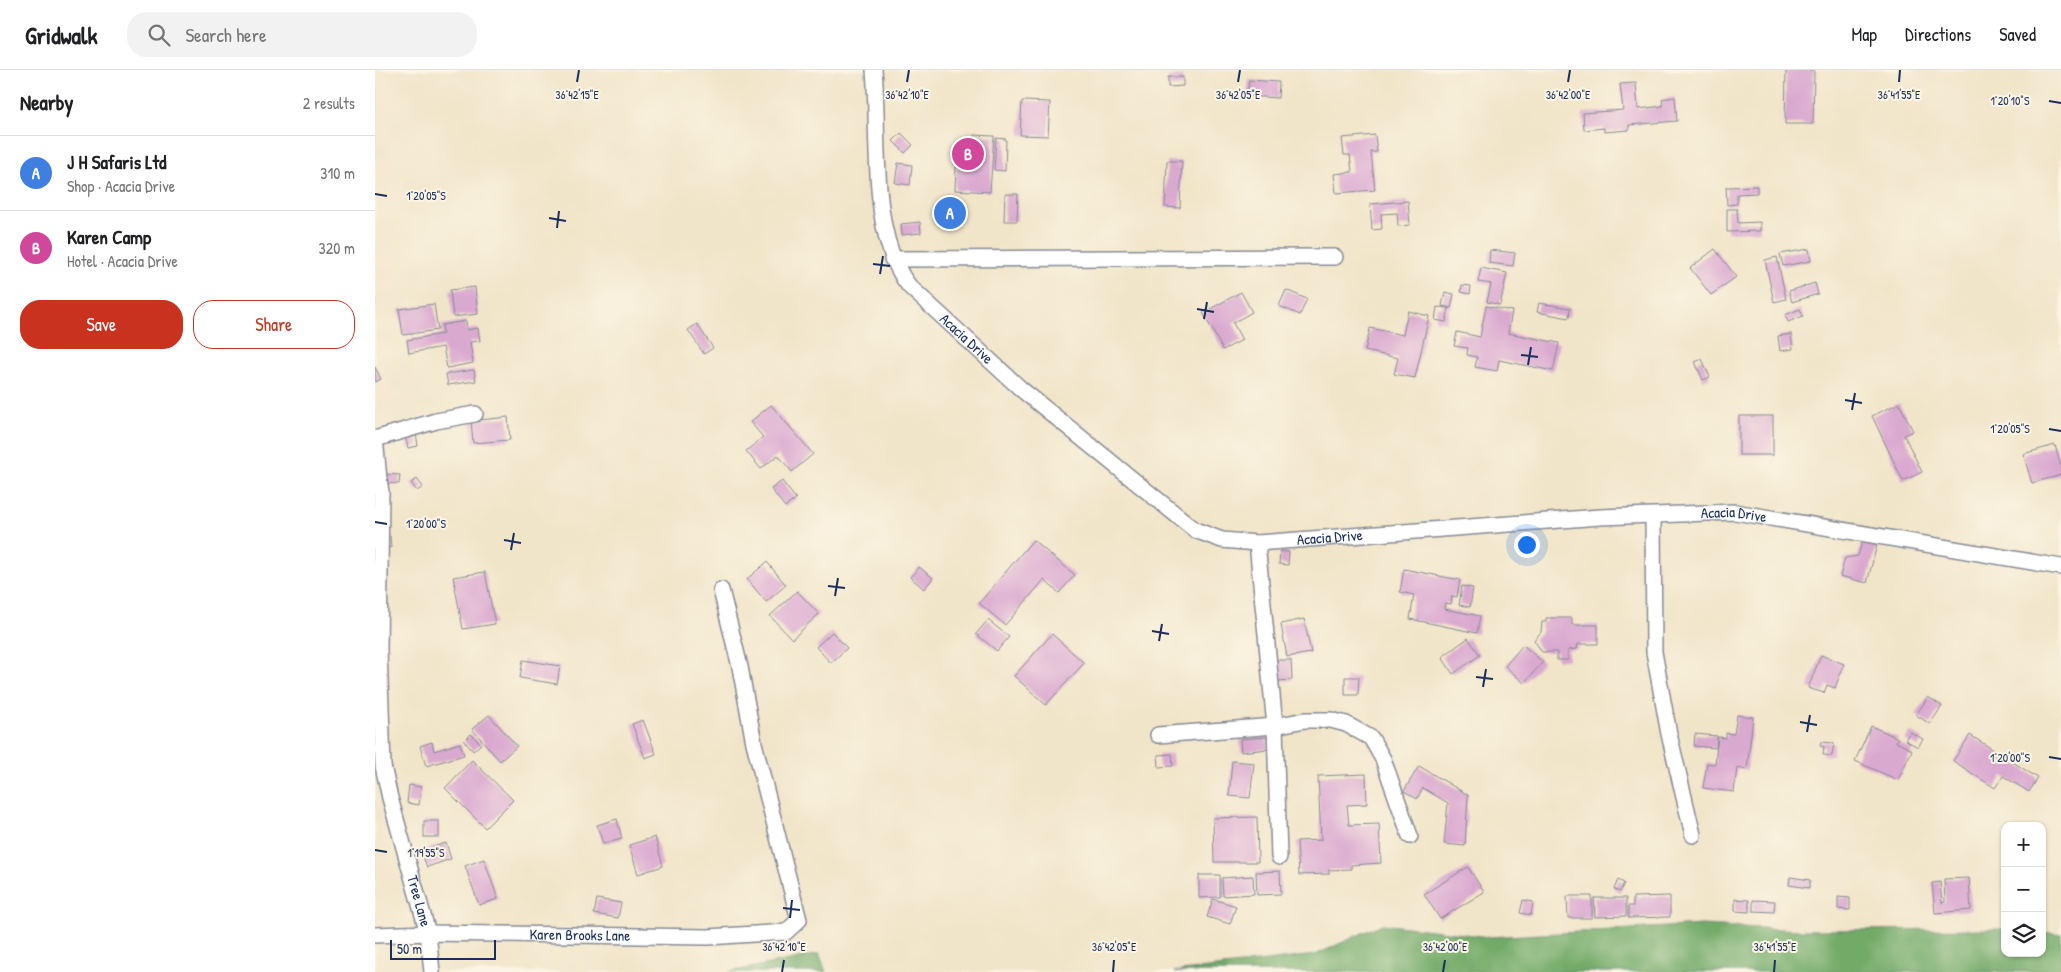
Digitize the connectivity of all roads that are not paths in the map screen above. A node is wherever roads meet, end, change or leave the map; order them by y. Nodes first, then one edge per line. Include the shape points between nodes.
1 (874, 70) edge
2 (1335, 257) dead end
3 (892, 258) junction
4 (475, 414) dead end
5 (375, 438) edge
6 (377, 479) edge
7 (1653, 516) junction
8 (1257, 543) junction
9 (2061, 567) edge
10 (721, 590) dead end
11 (377, 649) edge
12 (1275, 726) junction
13 (1158, 735) dead end
14 (1693, 835) dead end
15 (1410, 836) dead end
16 (1279, 857) dead end
17 (428, 933) junction
18 (375, 935) edge
19 (432, 972) edge

1 - 3 street, Acacia Drive via 879,174 885,236
2 - 3 street
3 - 8 street, Acacia Drive via 909,286 1021,389 1195,530 1222,540
4 - 5 street
5 - 6 street, Tree Lane
6 - 11 street, Tree Lane via 382,505
7 - 8 street, Acacia Drive via 1553,520
7 - 9 street, Acacia Drive via 1735,512
7 - 14 street via 1654,652
8 - 12 street
10 - 17 street, Karen Brooks Lane via 754,742 799,920 786,932 708,936
11 - 17 street, Tree Lane via 383,766
12 - 13 street
12 - 15 street via 1305,720 1331,720 1346,724 1371,738 1383,759
12 - 16 street
17 - 18 street, Karen Brooks Lane
17 - 19 street, Tree Lane

